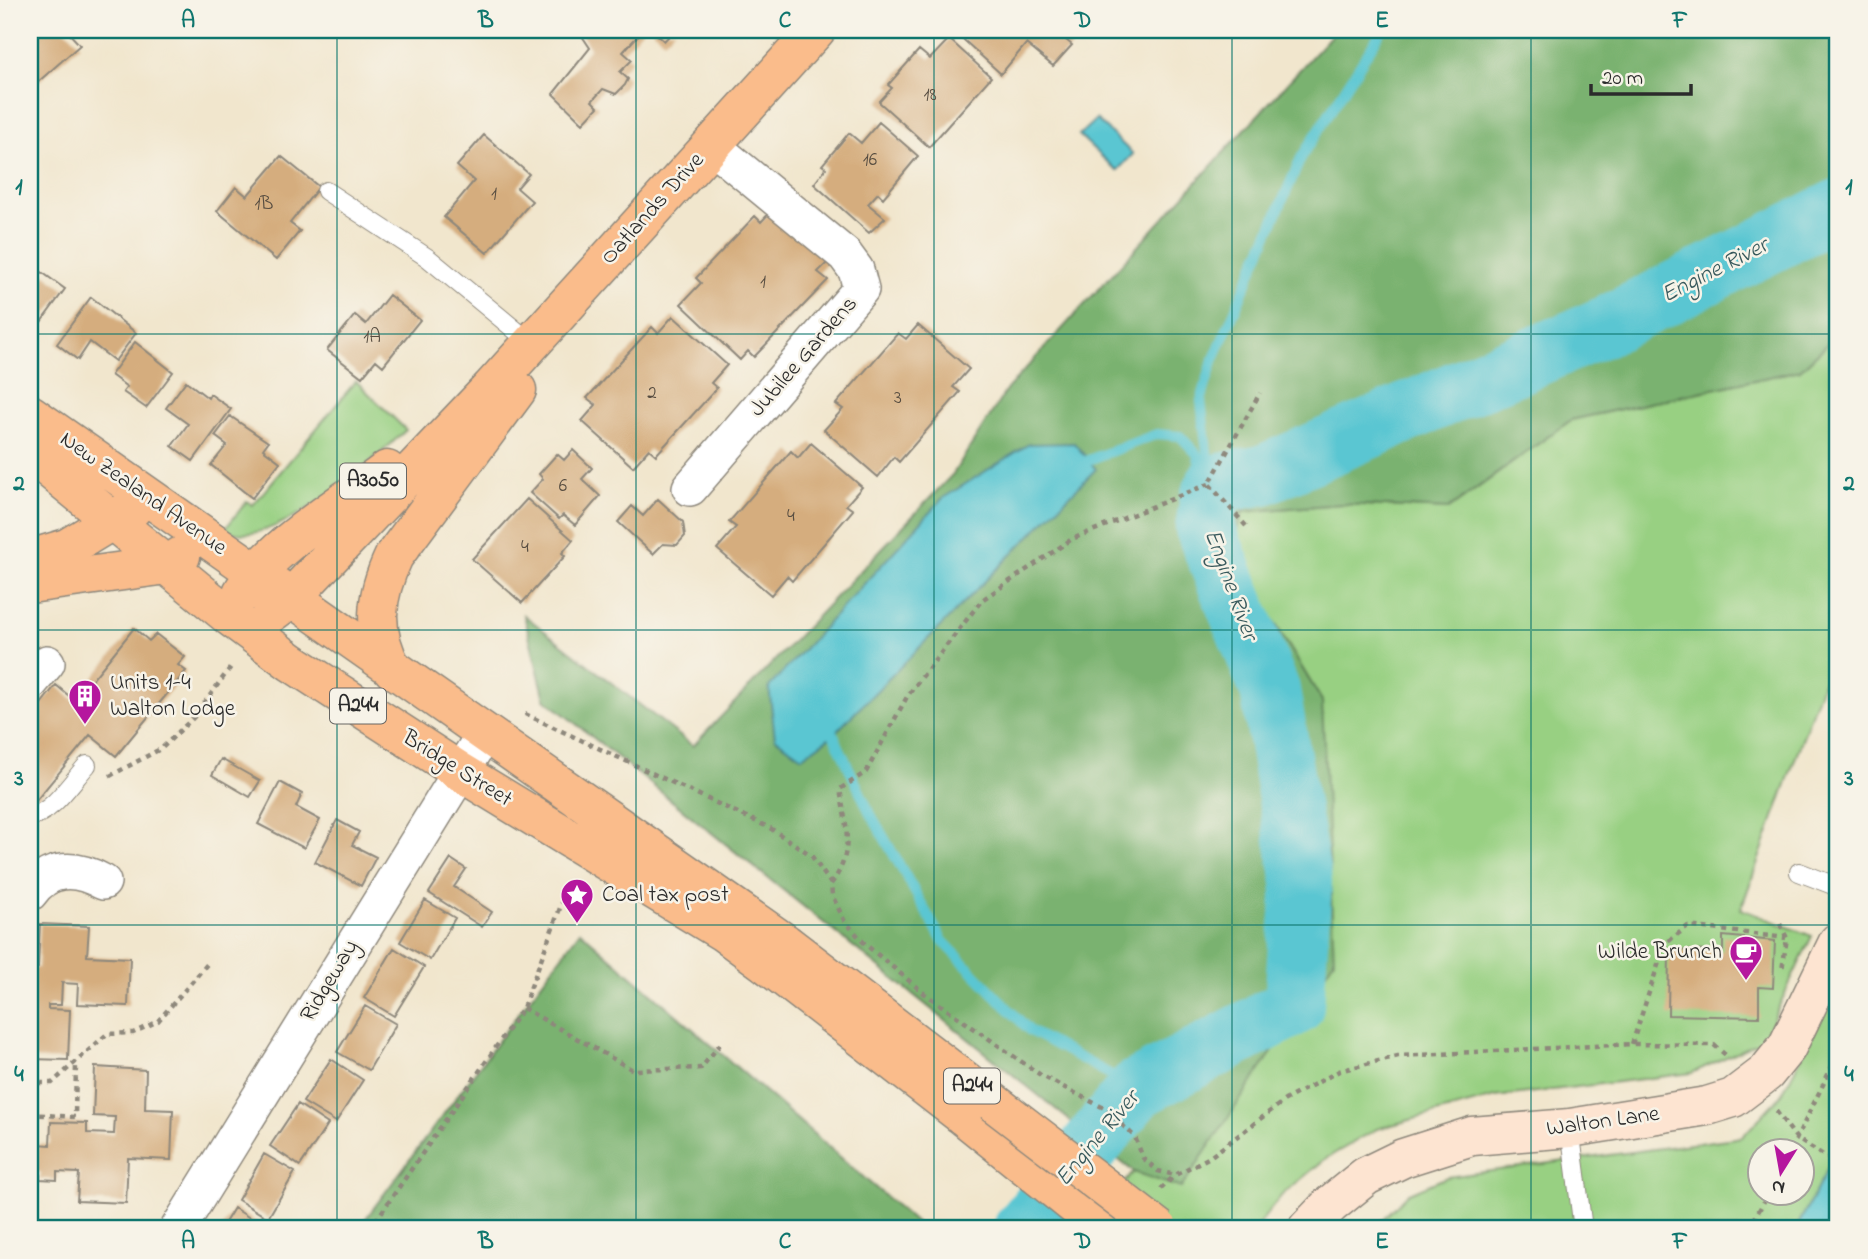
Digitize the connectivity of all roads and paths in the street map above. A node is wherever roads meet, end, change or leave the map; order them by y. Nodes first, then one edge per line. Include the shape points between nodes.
1 (816, 30) edge
2 (711, 145) junction
3 (326, 191) dead end
4 (560, 312) junction
5 (531, 343) junction
6 (491, 388) junction
7 (1260, 393) dead end
8 (30, 414) edge
9 (30, 453) edge
10 (1209, 484) junction
11 (691, 488) dead end
12 (165, 510) junction
13 (112, 519) junction
14 (1246, 526) dead end
15 (30, 559) edge
16 (167, 565) junction
17 (256, 573) junction
18 (30, 584) edge
19 (291, 598) junction
20 (243, 632) junction
21 (393, 670) junction
22 (519, 712) dead end
23 (484, 734) junction
24 (87, 765) dead end
25 (459, 772) junction
26 (98, 782) dead end
27 (30, 816) edge
28 (1799, 872) dead end
29 (103, 882) dead end
30 (831, 884) junction
31 (1838, 887) edge
32 (30, 893) edge
33 (563, 900) dead end
34 (1787, 938) dead end
35 (1838, 942) edge
36 (777, 954) junction
37 (209, 962) dead end
38 (523, 1008) junction
39 (722, 1042) dead end
40 (1632, 1044) junction
41 (1838, 1054) edge
42 (76, 1064) junction
43 (1735, 1065) dead end
44 (39, 1083) dead end
45 (1774, 1109) dead end
46 (30, 1114) edge
47 (1570, 1128) junction
48 (1795, 1136) edge
49 (1798, 1136) edge
50 (1815, 1150) edge
51 (1838, 1164) edge
52 (1761, 1206) edge
53 (178, 1229) edge
54 (370, 1229) edge
55 (1104, 1229) edge
56 (1159, 1229) edge
57 (1307, 1229) edge
58 (1583, 1229) edge
59 (1749, 1229) edge

1 - 2 main road, Oatlands Drive / A3050
2 - 4 main road, Oatlands Drive / A3050
2 - 11 street, Jubilee Gardens via 845,255 862,289
3 - 5 lane via 428,258
4 - 5 main road, Oatlands Drive / A3050
4 - 21 main road via 524,381 394,556 384,577 377,620 380,641
5 - 6 main road, Oatlands Drive / A3050
6 - 17 main road, Oatlands Drive / A3050
6 - 19 main road, Oatlands Drive / A3050
7 - 10 path
8 - 12 main road, New Zealand Avenue / A244
9 - 13 main road, New Zealand Avenue / A244
10 - 14 path
10 - 30 path via 1072,539 982,600 908,695 866,772 840,789 847,839 844,867
12 - 13 main road via 145,505
12 - 16 main road via 182,535 185,549 178,560
12 - 17 main road, New Zealand Avenue / A244
13 - 15 main road via 67,548
13 - 16 main road, New Zealand Avenue / A244
16 - 18 main road
16 - 20 main road, Bridge Street / A244
17 - 19 main road, Bridge Street / A244
17 - 20 main road, A3050 via 241,595
19 - 20 main road, A3050
19 - 21 main road, Bridge Street / A244
20 - 25 main road, Bridge Street / A244
20 - 26 path via 194,717 162,748
21 - 23 main road, Bridge Street / A244
22 - 30 path via 770,828 811,855
23 - 25 street, Ridgeway
23 - 36 main road, Bridge Street / A244
24 - 27 lane via 49,806
25 - 36 main road, Bridge Street / A244 via 689,910
25 - 53 street, Ridgeway
28 - 31 lane
29 - 32 street via 85,872 59,870
30 - 40 path via 844,920 865,944 925,994 1042,1076 1104,1108 1129,1130 1143,1158 1157,1171 1175,1175 1210,1157 1285,1100 1339,1072 1398,1056
33 - 38 path
34 - 40 path via 1688,926 1665,944
35 - 47 street, Walton Lane via 1787,1047 1752,1085 1707,1107
36 - 55 main road, A244, bridge
36 - 56 main road, A244, bridge
37 - 42 path via 158,1021 133,1033 107,1034
38 - 39 path via 633,1070 701,1068
38 - 54 path
40 - 43 path via 1713,1045
41 - 49 path
42 - 44 path via 51,1083
42 - 46 path via 75,1117
45 - 48 path
47 - 57 street, Walton Lane via 1472,1136 1403,1158 1366,1176
47 - 58 lane
50 - 51 path
52 - 59 path

